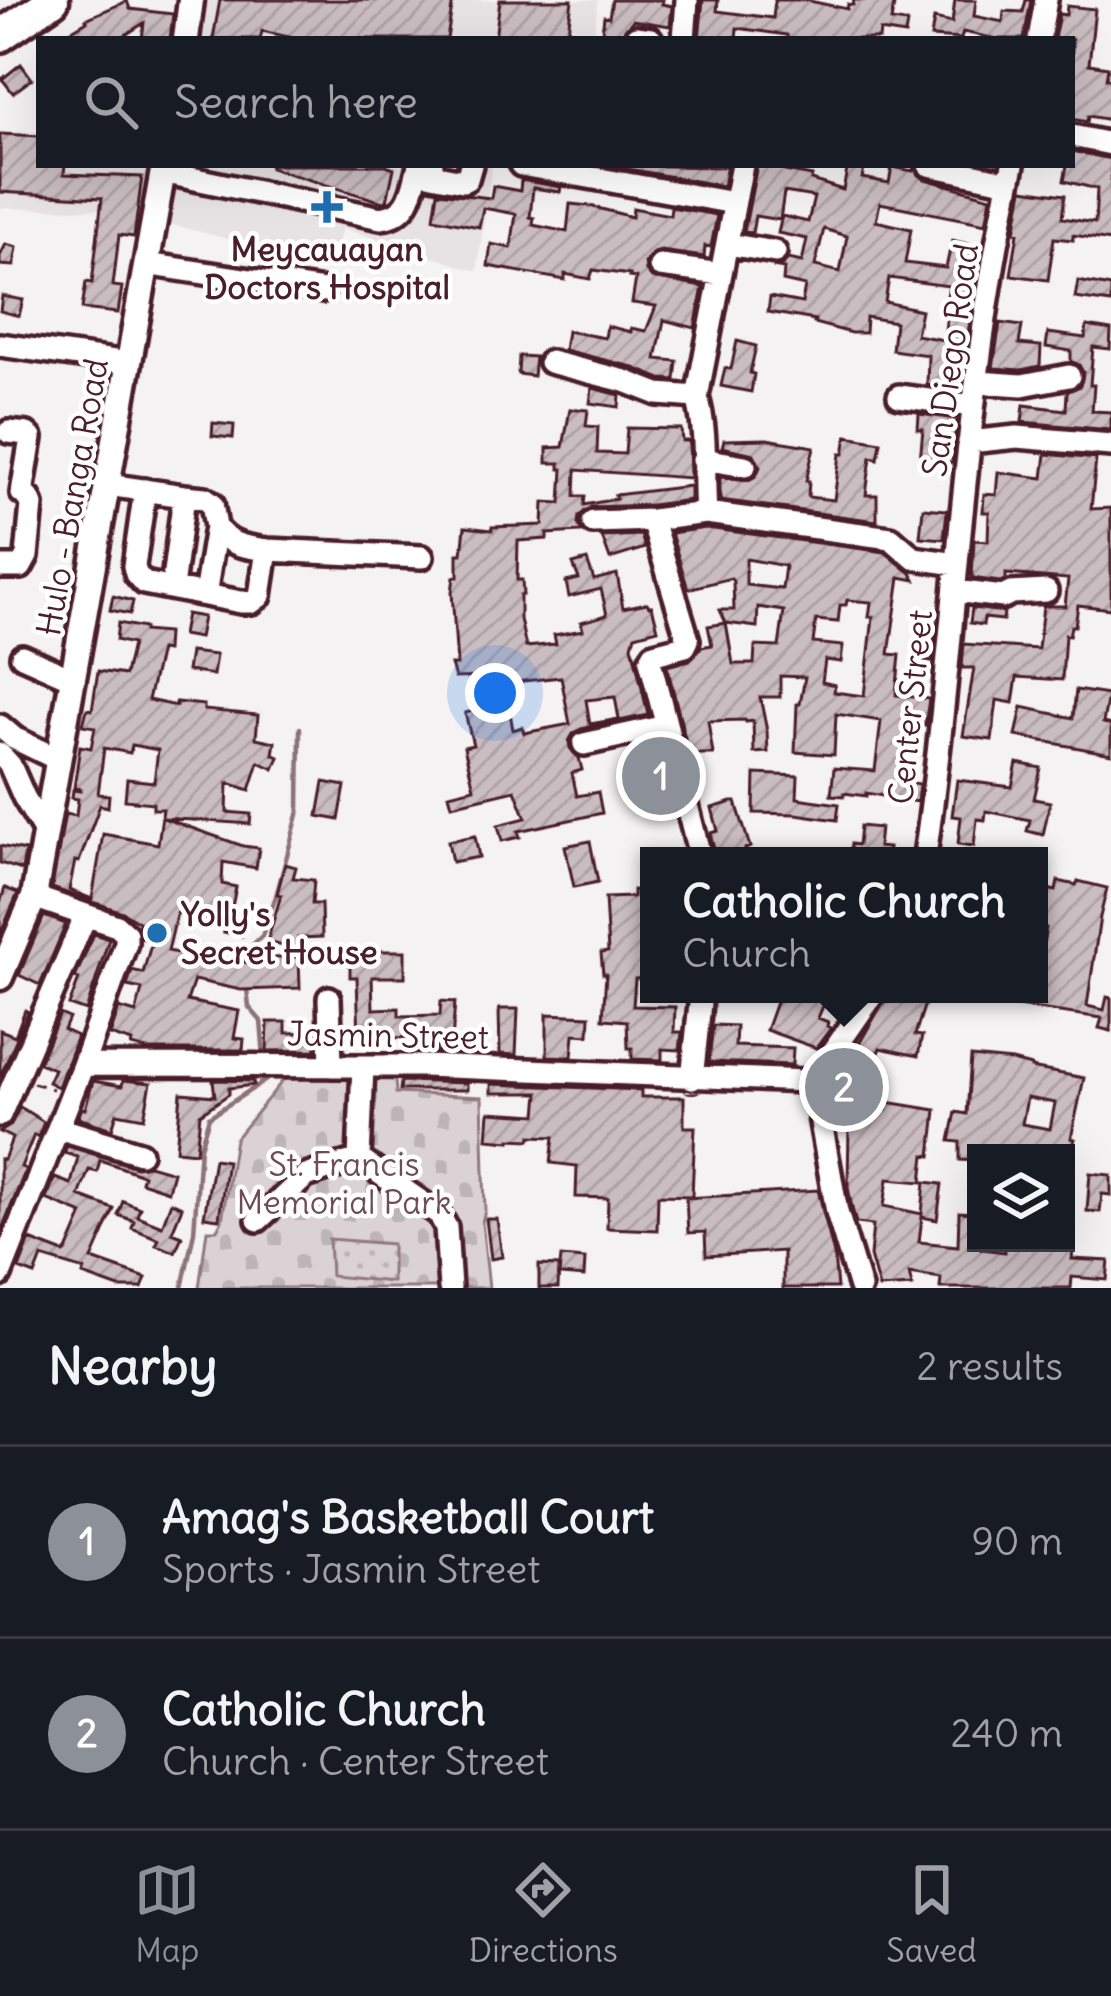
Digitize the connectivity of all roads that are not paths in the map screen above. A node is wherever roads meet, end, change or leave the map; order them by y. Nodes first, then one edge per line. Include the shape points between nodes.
1 (53, 0) edge
2 (191, 0) edge
3 (687, 0) edge
4 (1046, 0) edge
5 (186, 36) edge
6 (684, 36) edge
7 (1040, 36) edge
8 (0, 37) edge
9 (1075, 137) edge
10 (1111, 145) edge
11 (418, 168) edge
12 (432, 168) edge
13 (470, 168) edge
14 (537, 168) edge
15 (741, 168) edge
16 (956, 168) edge
17 (163, 169) edge
18 (1011, 174) edge
19 (734, 203) junction
20 (727, 244) junction
21 (775, 252) dead end
22 (146, 264) junction
23 (660, 266) dead end
24 (721, 274) junction
25 (322, 291) dead end
26 (0, 345) edge
27 (550, 362) dead end
28 (129, 363) junction
29 (1069, 376) dead end
30 (978, 382) junction
31 (899, 396) dead end
32 (697, 397) junction
33 (974, 406) junction
34 (9, 432) dead end
35 (969, 442) junction
36 (1111, 446) edge
37 (704, 459) junction
38 (745, 466) dead end
39 (108, 485) junction
40 (145, 490) junction
41 (11, 491) edge
42 (184, 496) junction
43 (706, 513) junction
44 (652, 520) junction
45 (593, 522) dead end
46 (216, 527) junction
47 (267, 550) junction
48 (422, 557) dead end
49 (957, 564) junction
50 (0, 567) edge
51 (172, 588) junction
52 (955, 591) junction
53 (1046, 591) dead end
54 (205, 595) junction
55 (22, 656) dead end
56 (74, 679) junction
57 (0, 726) edge
58 (666, 726) junction
59 (584, 744) dead end
60 (0, 754) edge
61 (59, 760) junction
62 (0, 784) edge
63 (24, 796) junction
64 (46, 834) junction
65 (698, 847) edge
66 (927, 847) edge
67 (34, 896) junction
68 (85, 916) junction
69 (0, 977) edge
70 (329, 998) dead end
71 (700, 1003) edge
72 (867, 1003) edge
73 (83, 1065) junction
74 (331, 1066) junction
75 (363, 1066) junction
76 (692, 1078) junction
77 (813, 1083) junction
78 (0, 1115) edge
79 (58, 1128) junction
80 (140, 1153) dead end
81 (359, 1159) junction
82 (258, 1220) dead end
83 (0, 1275) edge
84 (450, 1288) edge
85 (860, 1288) edge

1 - 8 highway
2 - 5 main road
3 - 6 street
4 - 7 street
9 - 10 street
11 - 17 street via 408,204 381,218
12 - 13 street via 432,175 463,181
14 - 19 street
15 - 19 street
16 - 18 street
17 - 22 main road, Hulo - Banga Road
18 - 30 street, San Diego Road
19 - 20 street
20 - 21 street
20 - 24 street
22 - 25 street
22 - 28 main road, Hulo - Banga Road
23 - 24 street
24 - 32 street
26 - 28 street
27 - 32 street via 658,394
28 - 39 main road, Hulo - Banga Road
29 - 30 street
30 - 33 street, San Diego Road
31 - 33 street
32 - 37 street
33 - 35 street, San Diego Road
34 - 41 street via 31,438
35 - 36 street via 1017,437
35 - 49 street, San Diego Road
37 - 38 street
37 - 43 street
39 - 40 street
39 - 56 main road, Hulo - Banga Road
40 - 42 street
40 - 51 street via 136,574
41 - 50 street via 32,506 27,556 21,567
42 - 46 street via 212,503
42 - 51 street
43 - 44 street
43 - 49 street via 891,538 914,558
44 - 45 street
44 - 58 street via 688,640 650,661
46 - 47 street via 236,545
46 - 54 street
47 - 48 street
47 - 54 street via 260,596 252,602
49 - 52 street, Center Street
51 - 54 street
52 - 53 street
52 - 66 street, Center Street
55 - 56 street
56 - 61 main road, Hulo - Banga Road
57 - 61 street
58 - 59 street
58 - 65 street
60 - 63 street
61 - 64 main road, Hulo - Banga Road
62 - 63 street
63 - 64 street
64 - 67 main road, Hulo - Banga Road
67 - 68 street
67 - 69 main road, Hulo - Banga Road
68 - 73 street via 117,926 126,943
68 - 78 street
70 - 74 street
71 - 76 street
72 - 77 street
73 - 74 street, Jasmin Street
73 - 79 street
74 - 75 street, Jasmin Street
75 - 76 street, Jasmin Street
75 - 81 street
76 - 77 street, Jasmin Street
77 - 85 street
79 - 80 street
79 - 83 street
81 - 82 street via 307,1176
81 - 84 street via 440,1214

